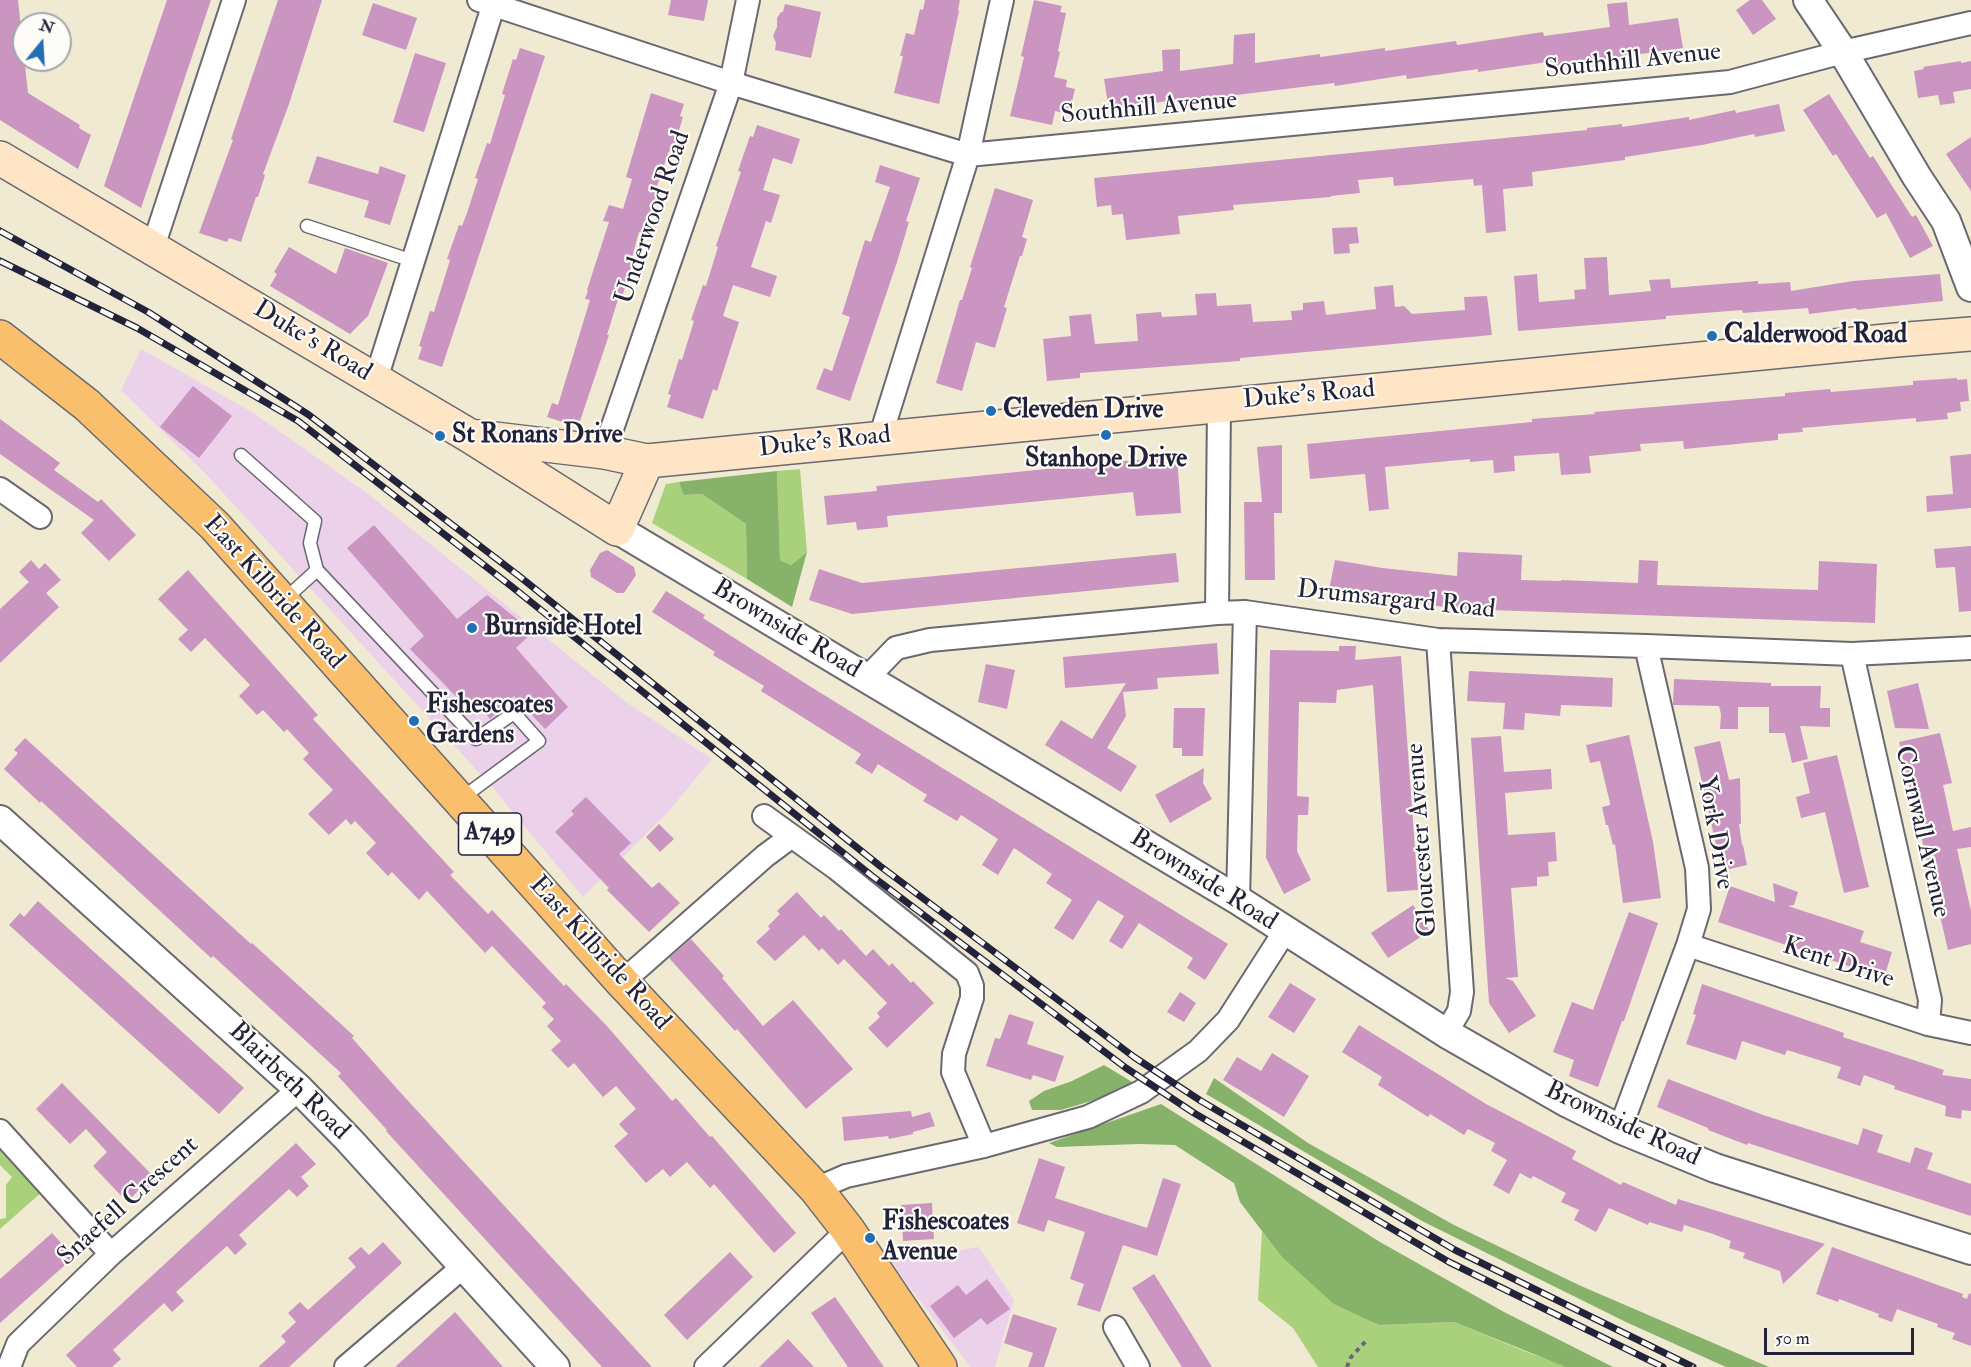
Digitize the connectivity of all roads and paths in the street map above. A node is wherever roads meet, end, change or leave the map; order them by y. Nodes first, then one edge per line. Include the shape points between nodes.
1 (234, 0) edge
2 (748, 0) edge
3 (1002, 0) edge
4 (1808, 0) edge
5 (489, 2) edge
6 (1971, 23) edge
7 (1843, 52) junction
8 (731, 83) junction
9 (968, 155) junction
10 (0, 158) edge
11 (307, 226) dead end
12 (153, 247) junction
13 (413, 261) junction
14 (1971, 287) edge
15 (1971, 334) edge
16 (0, 337) edge
17 (376, 380) junction
18 (1220, 405) junction
19 (470, 436) junction
20 (880, 438) junction
21 (604, 452) junction
22 (241, 455) dead end
23 (646, 461) junction
24 (0, 489) edge
25 (40, 518) dead end
26 (617, 529) junction
27 (317, 570) junction
28 (282, 602) junction
29 (1245, 612) junction
30 (1217, 613) junction
31 (1438, 640) junction
32 (1646, 646) junction
33 (1971, 648) edge
34 (1852, 654) junction
35 (867, 678) junction
36 (459, 800) junction
37 (764, 816) dead end
38 (0, 820) edge
39 (792, 836) junction
40 (1238, 900) junction
41 (1285, 931) junction
42 (1688, 945) junction
43 (622, 981) junction
44 (1928, 1024) junction
45 (1446, 1033) junction
46 (1971, 1033) edge
47 (299, 1089) junction
48 (1620, 1129) junction
49 (0, 1131) edge
50 (984, 1146) junction
51 (816, 1189) junction
52 (848, 1230) junction
53 (1971, 1250) edge
54 (111, 1254) junction
55 (464, 1266) junction
56 (1115, 1327) dead end
57 (1367, 1340) dead end
58 (9, 1367) edge
59 (346, 1367) edge
60 (555, 1367) edge
61 (706, 1367) edge
62 (940, 1367) edge
63 (1138, 1367) edge
64 (1347, 1367) edge

1 - 12 street
2 - 8 street, Underwood Road
3 - 9 street
4 - 7 street
5 - 8 street, Southhill Avenue
5 - 13 street
6 - 7 street, Southhill Avenue
7 - 9 street, Southhill Avenue via 1730,82
7 - 14 street via 1946,221
8 - 9 street, Southhill Avenue
8 - 21 street, Underwood Road
9 - 20 street
10 - 12 main road, Duke's Road
11 - 13 lane
12 - 17 main road, Duke's Road
13 - 17 street
15 - 18 main road, Duke's Road
16 - 28 main road, East Kilbride Road / A749 via 87,405 215,526
17 - 19 main road, Duke's Road
18 - 20 main road, Duke's Road
18 - 30 street
19 - 21 main road, Duke's Road
19 - 26 main road, Brownside Road
20 - 23 main road, Duke's Road
21 - 23 main road, Duke's Road
22 - 27 lane via 315,521 310,543
23 - 26 main road
24 - 25 street
26 - 35 street, Brownside Road
27 - 28 lane
27 - 36 lane via 476,739 514,713 539,741
28 - 36 main road, East Kilbride Road / A749
29 - 30 street, Drumsargard Road
29 - 31 street, Drumsargard Road
29 - 40 street
30 - 35 street, Drumsargard Road via 930,640 896,648
31 - 32 street, Drumsargard Road
31 - 45 street, Gloucester Avenue via 1462,992 1459,1011
32 - 34 street, Drumsargard Road
32 - 42 street, York Drive via 1696,868 1698,909
33 - 34 street, Drumsargard Road
34 - 44 street, Cornwall Avenue via 1930,1000
35 - 40 street, Brownside Road
36 - 43 main road, East Kilbride Road / A749
37 - 39 street
38 - 47 street, Blairbeth Road
39 - 43 street
39 - 50 street via 967,973 972,998 954,1054 953,1072
40 - 41 street, Brownside Road
41 - 45 street, Brownside Road
41 - 50 street via 1228,1020 1198,1051 1142,1092 1088,1117
42 - 44 street, Kent Drive
42 - 48 street, York Drive
43 - 51 main road, East Kilbride Road / A749
44 - 46 street, Kent Drive
45 - 48 street, Brownside Road
47 - 54 street, Snaefell Crescent
47 - 55 street, Blairbeth Road
48 - 53 street, Brownside Road via 1715,1168
49 - 54 street
50 - 51 street via 846,1176
51 - 52 main road, East Kilbride Road / A749
52 - 61 street
52 - 62 main road, East Kilbride Road / A749
54 - 58 street, Snaefell Crescent via 18,1344
55 - 59 street
55 - 60 street, Blairbeth Road
56 - 63 street
57 - 64 path

